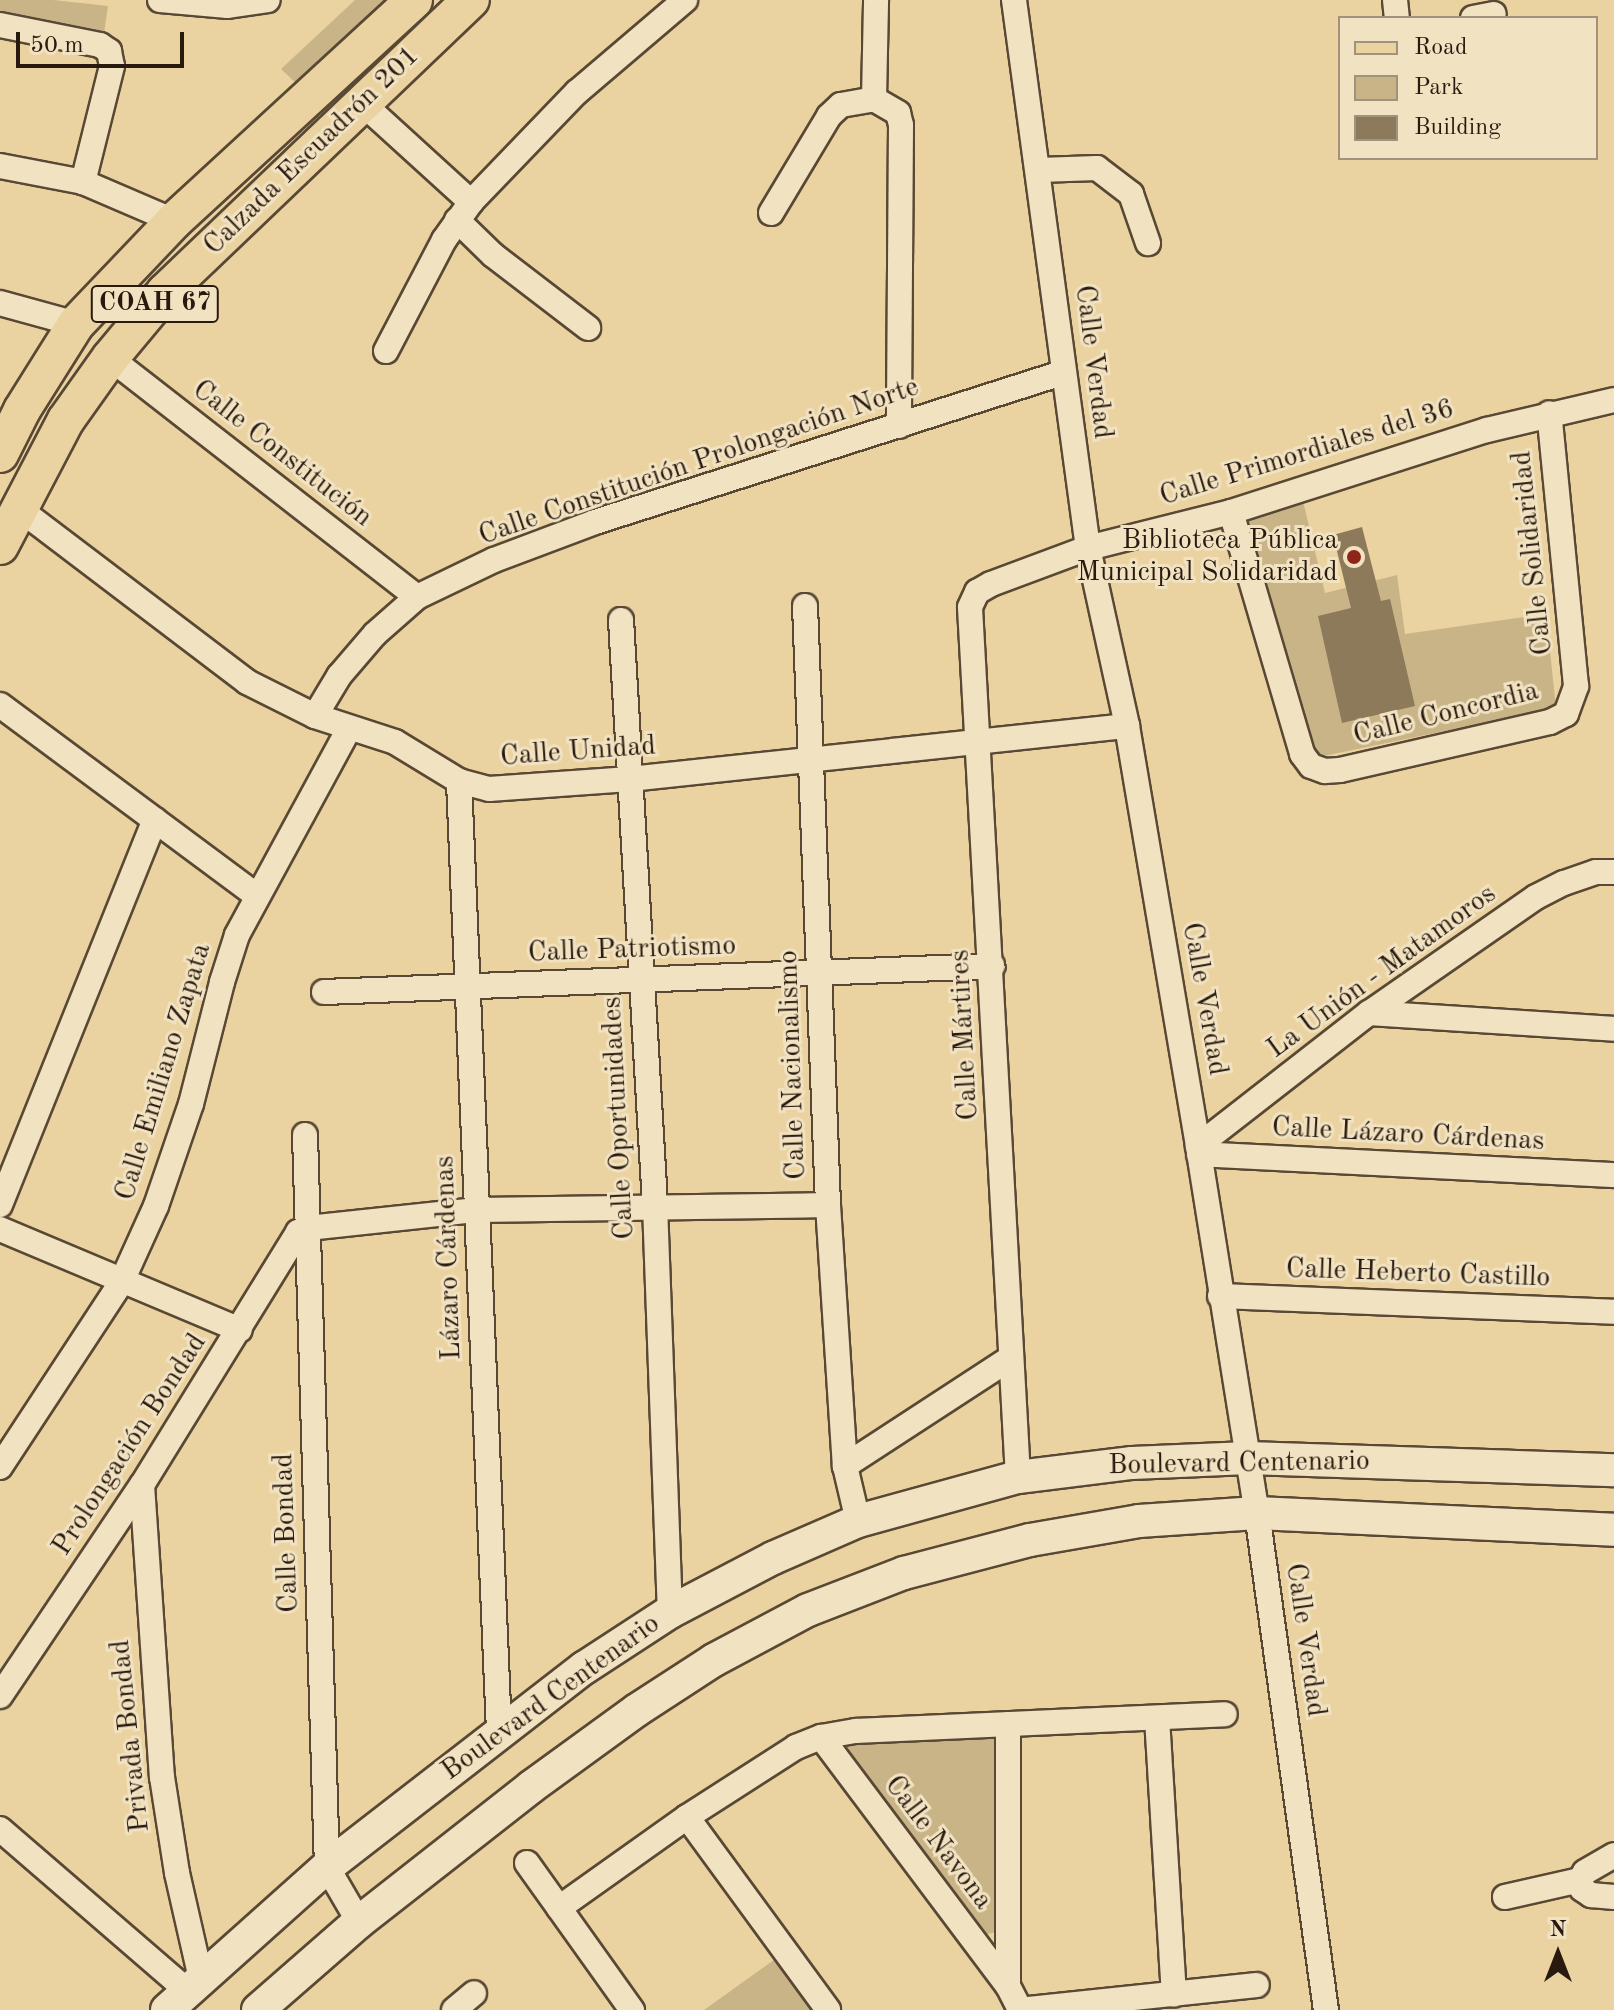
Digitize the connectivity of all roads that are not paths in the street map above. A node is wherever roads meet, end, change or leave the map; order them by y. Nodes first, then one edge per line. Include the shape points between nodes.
1 (160, 0) edge
2 (268, 0) edge
3 (414, 0) edge
4 (471, 0) edge
5 (685, 0) edge
6 (876, 0) edge
7 (1014, 0) edge
8 (0, 25) edge
9 (355, 57) junction
10 (370, 94) junction
11 (874, 99) junction
12 (0, 166) edge
13 (1039, 170) junction
14 (83, 182) junction
15 (464, 211) junction
16 (771, 213) dead end
17 (174, 221) junction
18 (1148, 243) dead end
19 (0, 303) edge
20 (76, 324) junction
21 (588, 328) dead end
22 (386, 351) dead end
23 (110, 358) junction
24 (1062, 373) junction
25 (1614, 400) edge
26 (1549, 413) junction
27 (899, 426) junction
28 (0, 454) edge
29 (18, 508) junction
30 (1231, 512) junction
31 (0, 546) edge
32 (1088, 548) junction
33 (977, 592) joint
34 (417, 597) junction
35 (805, 606) dead end
36 (621, 620) dead end
37 (1576, 686) joint
38 (0, 705) edge
39 (315, 716) junction
40 (1127, 726) junction
41 (349, 729) junction
42 (980, 743) junction
43 (812, 760) junction
44 (630, 779) junction
45 (459, 781) junction
46 (155, 820) junction
47 (1614, 872) edge
48 (256, 895) junction
49 (992, 966) junction
50 (821, 973) junction
51 (642, 980) junction
52 (467, 987) junction
53 (324, 992) dead end
54 (1369, 1013) junction
55 (1614, 1029) edge
56 (305, 1135) dead end
57 (1199, 1150) junction
58 (1614, 1175) edge
59 (0, 1205) edge
60 (655, 1205) junction
61 (828, 1205) junction
62 (477, 1210) junction
63 (308, 1228) junction
64 (0, 1229) edge
65 (122, 1281) junction
66 (1220, 1296) junction
67 (1614, 1312) edge
68 (240, 1330) junction
69 (1009, 1359) junction
70 (1248, 1458) junction
71 (845, 1466) junction
72 (0, 1467) edge
73 (1614, 1470) edge
74 (1018, 1477) junction
75 (142, 1485) junction
76 (1257, 1513) junction
77 (858, 1521) junction
78 (1614, 1530) edge
79 (670, 1612) junction
80 (0, 1696) edge
81 (1225, 1714) dead end
82 (1157, 1718) junction
83 (1008, 1724) junction
84 (499, 1731) junction
85 (821, 1737) junction
86 (687, 1817) junction
87 (0, 1829) edge
88 (1614, 1855) edge
89 (527, 1863) dead end
90 (327, 1867) junction
91 (1580, 1880) junction
92 (1505, 1897) dead end
93 (1614, 1897) edge
94 (559, 1908) junction
95 (359, 1922) junction
96 (1257, 1985) dead end
97 (1008, 1986) junction
98 (185, 1993) edge
99 (474, 1993) dead end
100 (1174, 1994) junction
101 (258, 2010) edge
102 (454, 2010) edge
103 (632, 2010) edge
104 (828, 2010) edge
105 (1020, 2010) edge
106 (1326, 2010) edge

1 - 2 street via 228,6
3 - 9 main road, Calzada Escuadrón 201 / COAH 67
4 - 10 main road, Calzada Escuadrón 201 / COAH 67
5 - 15 street via 577,92
6 - 11 street
7 - 13 street, Calle Verdad
8 - 14 street via 109,51 112,66
9 - 10 main road
9 - 17 main road, Calzada Escuadrón 201 / COAH 67
10 - 15 street
10 - 23 main road, Calzada Escuadrón 201 / COAH 67 via 165,292
11 - 16 street via 841,105 829,116
11 - 27 street via 898,113 901,125
12 - 14 street
13 - 18 street via 1097,168 1131,194
13 - 24 street, Calle Verdad
14 - 17 street
15 - 21 street via 503,263
15 - 22 street
17 - 20 main road, Calzada Escuadrón 201 / COAH 67
19 - 20 street
20 - 28 main road, Calzada Escuadrón 201 / COAH 67
23 - 29 main road, Calzada Escuadrón 201 / COAH 67 via 66,420
23 - 34 street, Calle Constitución
24 - 27 street, Calle Constitución Prolongación Norte
24 - 32 street, Calle Verdad
25 - 26 street, Calle Primordiales del 36
26 - 30 street, Calle Primordiales del 36
26 - 37 street, Calle Solidaridad
27 - 34 street, Calle Constitución Prolongación Norte via 595,522 494,560
29 - 31 main road, Calzada Escuadrón 201 / COAH 67
29 - 39 street, Calle Unidad via 247,682
30 - 32 street, Calle Primordiales del 36
30 - 37 street, Calle Concordia via 1302,754 1311,766 1340,770 1550,722 1566,714
32 - 33 street, Calle Primordiales del 36
32 - 40 street, Calle Verdad
33 - 42 street, Calle Mártires via 970,607
34 - 39 street, Calle Constitución Prolongación Norte via 339,676
35 - 43 street, Calle Nacionalismo
36 - 44 street, Calle Oportunidades
38 - 46 street
39 - 41 street, Calle Unidad
40 - 42 street, Calle Unidad
40 - 57 street, Calle Verdad
41 - 45 street, Calle Unidad via 395,742
41 - 48 street, Calle Emiliano Zapata
42 - 43 street, Calle Unidad
42 - 49 street, Calle Mártires
43 - 44 street, Calle Unidad
43 - 50 street, Calle Nacionalismo
44 - 45 street, Calle Unidad via 489,789
44 - 51 street, Calle Oportunidades
45 - 52 street, Lázaro Cárdenas
46 - 48 street
46 - 59 street
47 - 54 street, La Unión - Matamoros via 1596,872 1536,897
48 - 65 street, Calle Emiliano Zapata via 222,982 191,1104 156,1206
49 - 50 street, Calle Patriotismo
49 - 69 street, Calle Mártires
50 - 51 street, Calle Patriotismo
50 - 61 street, Calle Nacionalismo
51 - 52 street, Calle Patriotismo
51 - 60 street, Calle Oportunidades
52 - 53 street, Calle Patriotismo
52 - 62 street, Lázaro Cárdenas
54 - 55 street
54 - 57 street, La Unión - Matamoros
56 - 63 street, Calle Bondad
57 - 58 street, Calle Lázaro Cárdenas
57 - 66 street, Calle Verdad
60 - 61 street
60 - 62 street
60 - 79 street, Calle Oportunidades
61 - 71 street, Calle Nacionalismo
62 - 63 street
62 - 84 street, Lázaro Cárdenas
63 - 68 street, Prolongación Bondad via 292,1239
63 - 90 street, Calle Bondad
64 - 65 street
65 - 68 street
65 - 72 street, Calle Emiliano Zapata
66 - 67 street, Calle Heberto Castillo
66 - 70 street, Calle Verdad
68 - 75 street, Prolongación Bondad
69 - 71 street
69 - 74 street, Calle Mártires
70 - 73 main road, Boulevard Centenario
70 - 74 main road, Boulevard Centenario via 1132,1463
70 - 76 street, Calle Verdad
71 - 77 street, Calle Nacionalismo
74 - 77 main road, Boulevard Centenario
75 - 80 street, Prolongación Bondad
75 - 98 street, Privada Bondad via 162,1777 177,1873
76 - 78 main road, Boulevard Centenario
76 - 95 main road, Boulevard Centenario via 1139,1521 1030,1540 904,1573 808,1610 714,1660 637,1710
76 - 106 street, Calle Verdad
77 - 79 main road, Boulevard Centenario
79 - 84 main road, Boulevard Centenario
81 - 82 street, Calle Navona
82 - 83 street, Calle Navona
82 - 100 street
83 - 85 street, Calle Navona
83 - 97 street, Calle Navona
84 - 90 main road, Boulevard Centenario
85 - 86 street, Calle Navona via 796,1747
85 - 97 street, Calle Navona
86 - 94 street, Calle Navona
86 - 104 street
87 - 98 street
88 - 91 street
89 - 94 street
90 - 95 street, Calle Bondad
90 - 98 main road, Boulevard Centenario
91 - 92 street
91 - 93 street via 1591,1895
94 - 103 street
95 - 101 main road, Boulevard Centenario
96 - 100 street, Calle Navona
97 - 105 street, Calle Navona
99 - 102 street
100 - 105 street, Calle Navona

